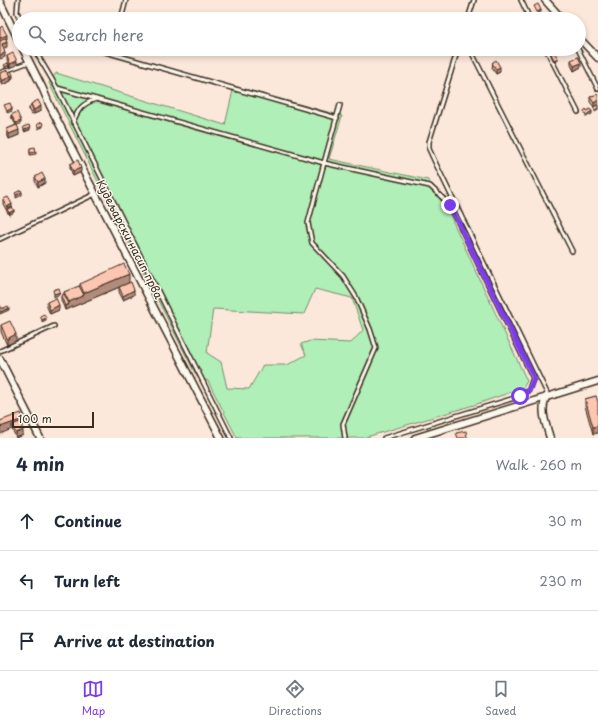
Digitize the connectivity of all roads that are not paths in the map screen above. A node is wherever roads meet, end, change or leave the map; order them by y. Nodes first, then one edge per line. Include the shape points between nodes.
1 (18, 0) edge
2 (126, 0) edge
3 (474, 0) edge
4 (521, 0) edge
5 (545, 0) edge
6 (0, 2) edge
7 (17, 12) edge
8 (122, 12) edge
9 (470, 12) edge
10 (527, 12) edge
11 (556, 12) edge
12 (12, 27) edge
13 (586, 45) edge
14 (26, 56) edge
15 (38, 56) edge
16 (120, 56) edge
17 (456, 56) edge
18 (474, 56) edge
19 (550, 56) edge
20 (581, 56) edge
21 (598, 58) edge
22 (29, 62) junction
23 (0, 73) edge
24 (57, 88) junction
25 (598, 90) edge
26 (96, 99) junction
27 (340, 105) dead end
28 (578, 112) dead end
29 (337, 118) junction
30 (73, 122) junction
31 (324, 163) junction
32 (95, 194) junction
33 (0, 238) edge
34 (572, 251) dead end
35 (54, 326) dead end
36 (0, 351) edge
37 (0, 359) edge
38 (598, 381) edge
39 (546, 397) junction
40 (40, 438) edge
41 (221, 438) edge
42 (231, 438) edge
43 (345, 438) edge
44 (384, 438) edge
45 (415, 438) edge
46 (550, 438) edge

1 - 7 lane
2 - 8 lane
3 - 9 lane
4 - 10 lane
5 - 11 street
6 - 12 street
13 - 21 street
14 - 22 street, Кудељарски насип прва
15 - 24 lane
16 - 29 lane
17 - 39 lane via 429,149 547,392
18 - 34 lane
19 - 28 lane
20 - 25 lane
22 - 23 lane
22 - 32 street, Кудељарски насип прва
24 - 26 lane
24 - 30 lane
26 - 30 lane via 85,103 77,111
26 - 31 lane
27 - 29 lane
29 - 31 lane
30 - 42 lane
31 - 43 lane via 308,223 312,243 343,276 356,297 376,348 343,424
31 - 44 lane via 430,186 450,205 534,378 529,390 520,396
32 - 33 lane
32 - 41 street, Кудељарски насип прва
35 - 36 lane
37 - 40 street
38 - 39 street
39 - 45 street
39 - 46 street via 543,417

